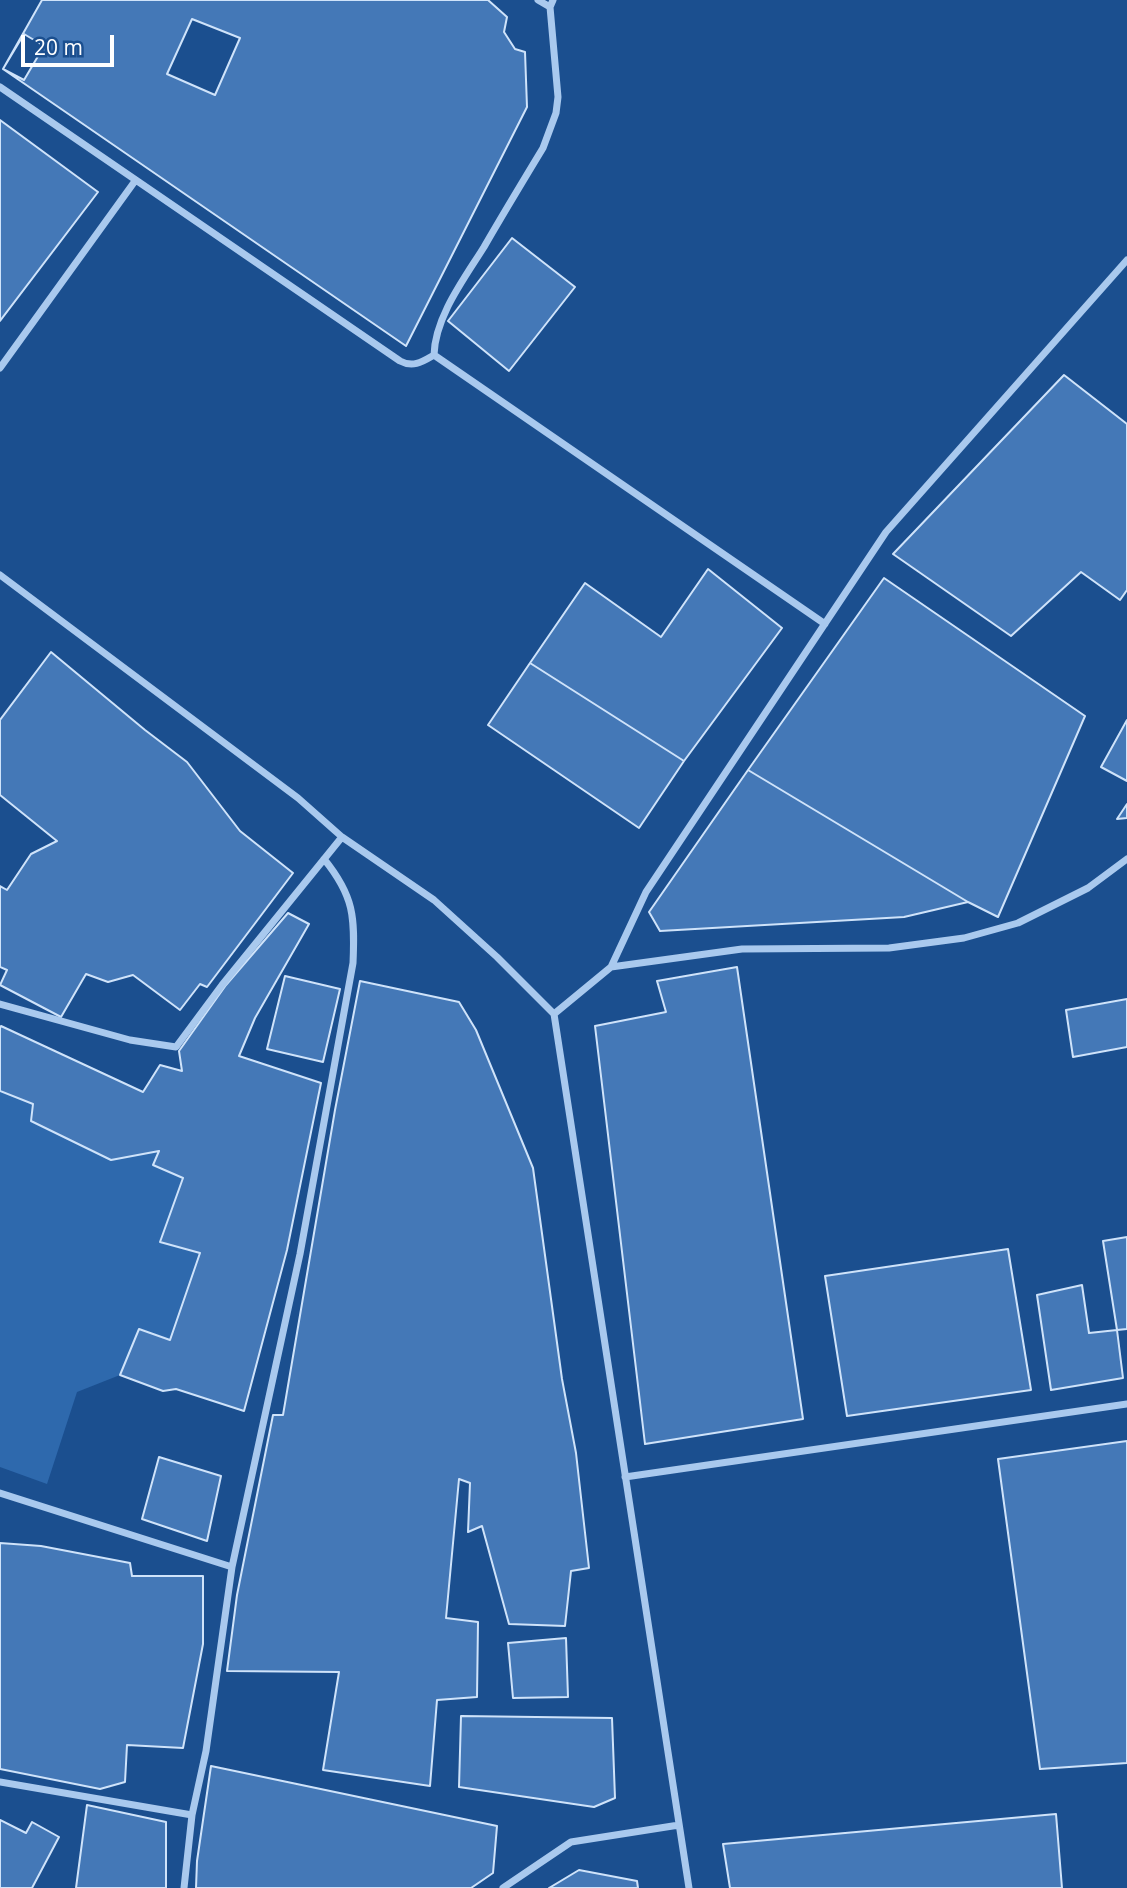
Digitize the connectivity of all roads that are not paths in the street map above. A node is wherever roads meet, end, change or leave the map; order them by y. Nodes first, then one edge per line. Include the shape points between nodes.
1 (538, 0) edge
2 (551, 4) edge
3 (0, 87) edge
4 (135, 181) junction
5 (1127, 260) edge
6 (434, 355) junction
7 (0, 368) edge
8 (1, 578) edge
9 (825, 624) junction
10 (342, 837) junction
11 (324, 859) junction
12 (1127, 859) edge
13 (611, 967) junction
14 (0, 1004) edge
15 (554, 1014) junction
16 (1127, 1404) edge
17 (625, 1477) junction
18 (0, 1493) edge
19 (232, 1567) junction
20 (0, 1782) edge
21 (192, 1815) junction
22 (679, 1825) junction
23 (184, 1888) edge
24 (503, 1888) edge
25 (689, 1888) edge

1 - 2 street
2 - 6 street via 558,97 551,128 456,293
3 - 4 street
4 - 6 street via 400,361 419,364
4 - 7 street
5 - 9 street via 886,532
6 - 9 street
8 - 10 street via 298,798
9 - 13 street via 646,892
10 - 11 street
10 - 15 street via 434,900
11 - 14 street via 176,1047 130,1040
11 - 19 street via 351,902 353,963 300,1254
12 - 13 street via 1088,888 1018,923 964,939 890,948 743,949
13 - 15 street
15 - 17 street
16 - 17 street
17 - 22 street
18 - 19 street
19 - 21 street via 206,1751
20 - 21 street
21 - 23 street
22 - 24 street via 571,1842
22 - 25 street

